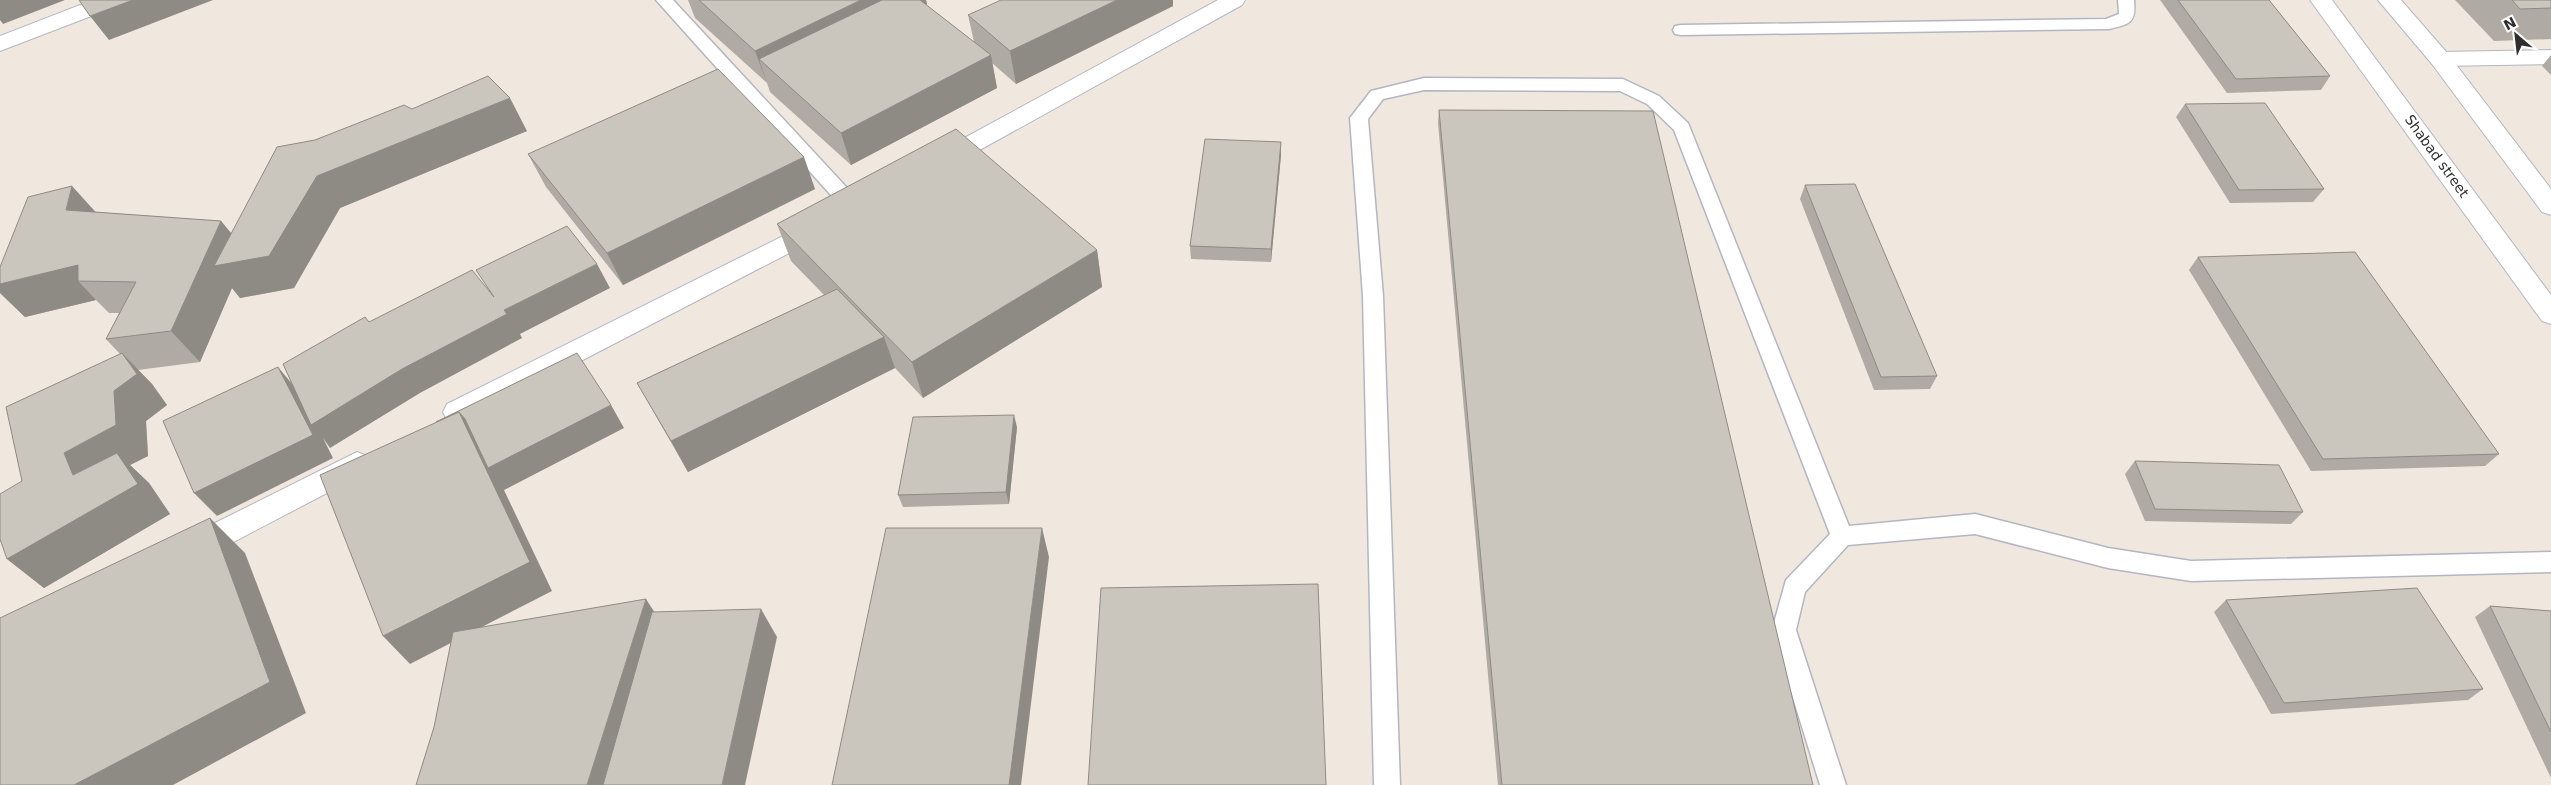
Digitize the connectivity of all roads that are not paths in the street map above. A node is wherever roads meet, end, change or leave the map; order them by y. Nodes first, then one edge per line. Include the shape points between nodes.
1 (112, 0) edge
2 (664, 0) edge
3 (1234, 0) edge
4 (2126, 0) edge
5 (2321, 0) edge
6 (2389, 0) edge
7 (1681, 30) dead end
8 (0, 44) edge
9 (2551, 57) edge
10 (2440, 59) junction
11 (923, 171) edge
12 (863, 204) joint
13 (2551, 206) edge
14 (2551, 314) edge
15 (431, 426) edge
16 (378, 453) edge
17 (1842, 536) junction
18 (167, 562) edge
19 (2551, 562) edge
20 (1387, 785) edge
21 (1833, 785) edge

1 - 8 street
2 - 12 lane
3 - 11 street
4 - 7 lane via 2128,16 2109,24
5 - 14 street, Shabad street
6 - 10 street
9 - 10 street
10 - 13 street
12 - 15 street
16 - 18 street
17 - 19 lane via 1975,524 2108,558 2192,571
17 - 20 lane via 1682,127 1654,100 1624,85 1424,84 1377,95 1359,118 1373,296
17 - 21 lane via 1794,587 1784,630

